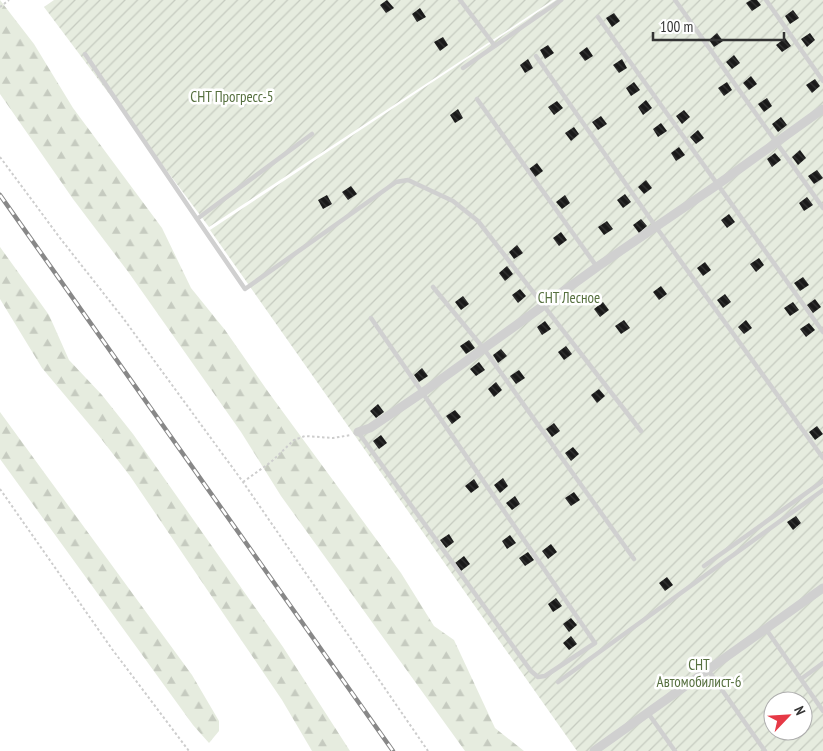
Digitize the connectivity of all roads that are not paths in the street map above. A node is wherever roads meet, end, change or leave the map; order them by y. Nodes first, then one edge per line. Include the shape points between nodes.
1 (460, 0) edge
2 (561, 0) edge
3 (675, 0) edge
4 (766, 0) edge
5 (554, 2) edge
6 (598, 17) dead end
7 (495, 46) junction
8 (85, 54) dead end
9 (536, 56) dead end
10 (463, 68) dead end
11 (823, 81) edge
12 (477, 99) dead end
13 (823, 109) edge
14 (312, 134) dead end
15 (776, 142) junction
16 (717, 185) junction
17 (823, 208) edge
18 (197, 218) junction
19 (656, 227) junction
20 (597, 267) junction
21 (433, 287) dead end
22 (544, 306) junction
23 (371, 318) dead end
24 (823, 332) edge
25 (484, 349) junction
26 (422, 393) junction
27 (642, 431) dead end
28 (358, 432) joint
29 (823, 458) edge
30 (823, 481) edge
31 (823, 490) edge
32 (634, 559) dead end
33 (704, 566) dead end
34 (823, 588) edge
35 (766, 629) junction
36 (823, 663) edge
37 (708, 670) junction
38 (801, 679) junction
39 (558, 682) dead end
40 (823, 711) edge
41 (647, 712) junction
42 (594, 751) edge
43 (675, 751) edge
44 (765, 751) edge

1 - 7 lane
2 - 5 lane
3 - 15 lane
4 - 11 lane
5 - 7 lane
6 - 16 lane
7 - 10 lane
8 - 18 lane
9 - 19 lane
12 - 20 lane
13 - 15 street
14 - 18 lane
15 - 16 street
15 - 17 lane
16 - 19 street
16 - 24 lane
18 - 22 lane via 245,289 396,182 408,180 453,201 478,221
19 - 20 street
19 - 29 lane
20 - 22 street
21 - 25 lane
22 - 25 street
22 - 27 lane
23 - 26 lane
25 - 26 street
25 - 32 lane
26 - 28 street via 370,428
26 - 28 lane via 595,643 545,676 531,671
30 - 33 lane
31 - 39 lane
34 - 35 street
35 - 37 street
35 - 38 lane
36 - 38 lane
37 - 41 street
37 - 44 lane
38 - 40 lane
41 - 42 street
41 - 43 lane

